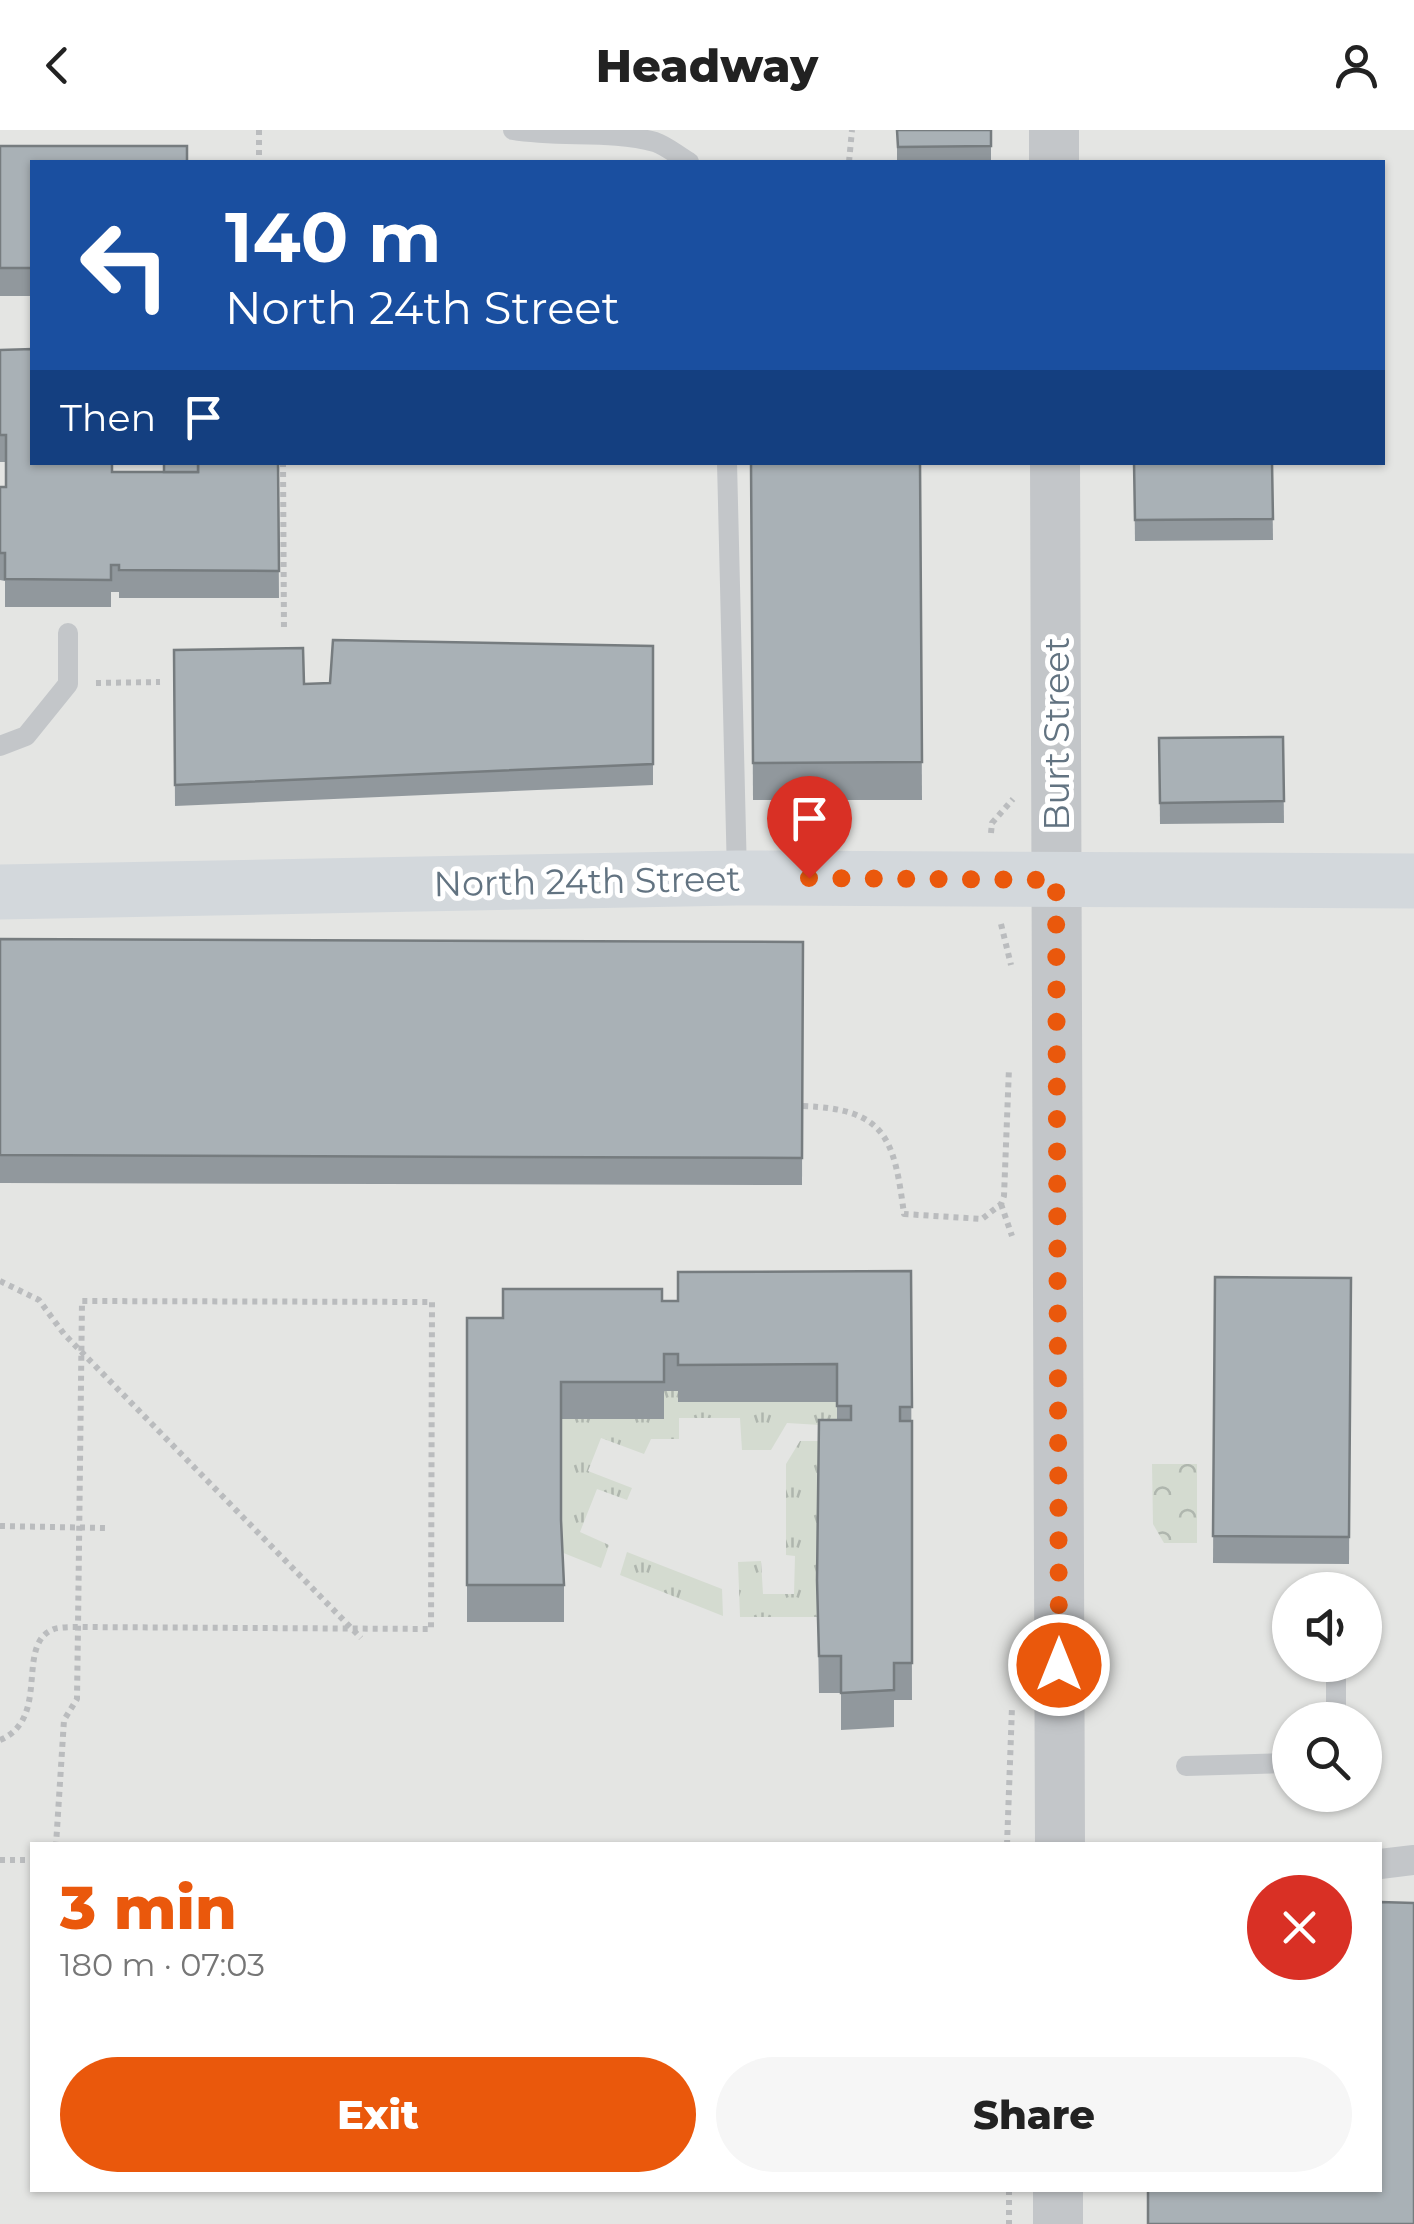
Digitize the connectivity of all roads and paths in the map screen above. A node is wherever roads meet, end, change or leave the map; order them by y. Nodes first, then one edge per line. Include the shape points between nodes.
1 (259, 130) edge
2 (514, 130) edge
3 (852, 130) edge
4 (1054, 130) edge
5 (259, 160) edge
6 (686, 160) edge
7 (849, 160) edge
8 (1054, 160) edge
9 (284, 465) edge
10 (727, 465) edge
11 (1055, 465) edge
12 (284, 632) dead end
13 (68, 634) dead end
14 (160, 682) dead end
15 (68, 684) junction
16 (0, 746) edge
17 (821, 800) edge
18 (797, 827) dead end
19 (737, 878) junction
20 (1056, 880) junction
21 (1414, 881) edge
22 (0, 892) edge
23 (803, 1106) edge
24 (1000, 1204) dead end
25 (0, 1281) edge
26 (82, 1349) junction
27 (0, 1526) edge
28 (80, 1528) junction
29 (106, 1528) dead end
30 (78, 1627) junction
31 (351, 1628) junction
32 (361, 1638) dead end
33 (0, 1740) edge
34 (1272, 1764) edge
35 (1186, 1766) dead end
36 (56, 1842) edge
37 (1060, 1842) edge
38 (0, 1860) edge
39 (30, 1860) edge
40 (1414, 1860) edge
41 (1382, 1864) edge
42 (1009, 2192) edge
43 (1058, 2192) edge
44 (1009, 2224) edge
45 (1058, 2224) edge

1 - 5 path
2 - 6 lane via 613,132 658,142
3 - 7 path
4 - 8 street
9 - 12 path
10 - 19 lane
11 - 20 street, Burt Street
13 - 15 lane
14 - 15 path
15 - 16 lane via 26,736
17 - 18 path
19 - 20 main road, North 24th Street
19 - 22 main road, North 24th Street
20 - 21 main road, North 24th Street
20 - 37 street, Burt Street
23 - 24 path via 858,1113 878,1127 892,1152 904,1214 982,1219
25 - 26 path via 39,1300
26 - 28 path
26 - 31 path
26 - 31 path via 82,1301 432,1302 431,1629
27 - 28 path
28 - 29 path
28 - 30 path
30 - 31 path
30 - 33 path via 43,1637 26,1719
30 - 36 path via 76,1699 64,1720
31 - 32 path
34 - 35 lane
38 - 39 path
40 - 41 street
42 - 44 path
43 - 45 street

